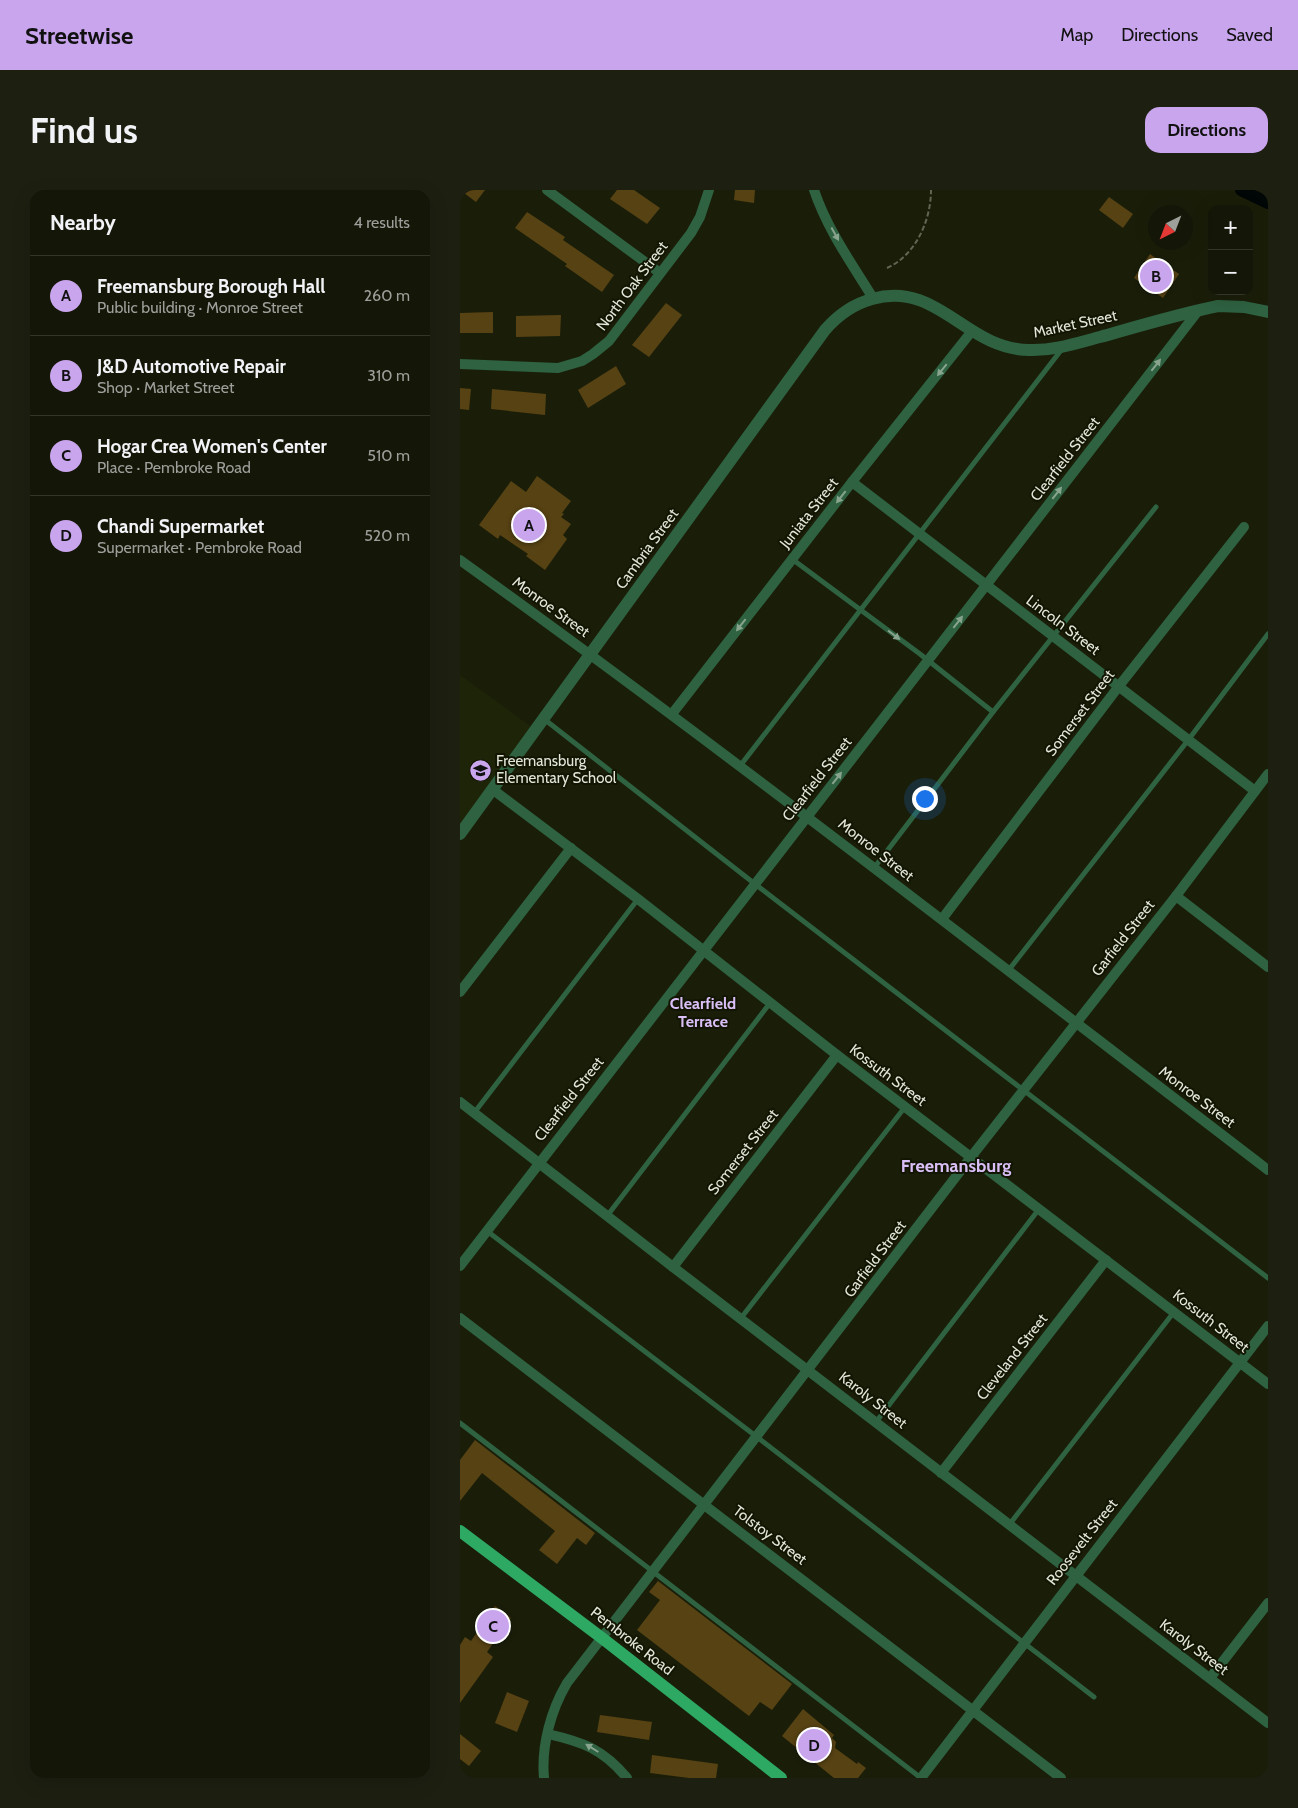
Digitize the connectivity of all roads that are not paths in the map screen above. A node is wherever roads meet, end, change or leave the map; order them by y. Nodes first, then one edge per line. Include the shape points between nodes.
1 (547, 190) edge
2 (709, 190) edge
3 (814, 190) edge
4 (660, 273) junction
5 (873, 298) junction
6 (1198, 311) junction
7 (1268, 312) edge
8 (972, 331) junction
9 (1064, 346) junction
10 (460, 364) edge
11 (852, 482) junction
12 (1156, 507) dead end
13 (1244, 528) dead end
14 (919, 533) junction
15 (792, 559) junction
16 (460, 560) edge
17 (986, 585) junction
18 (860, 609) junction
19 (1268, 634) edge
20 (1053, 637) junction
21 (591, 654) junction
22 (928, 660) junction
23 (1119, 686) junction
24 (994, 712) junction
25 (672, 714) junction
26 (544, 719) junction
27 (1189, 740) junction
28 (740, 766) junction
29 (1268, 774) edge
30 (492, 789) junction
31 (1255, 791) junction
32 (808, 816) junction
33 (460, 834) edge
34 (571, 848) junction
35 (874, 868) junction
36 (755, 884) junction
37 (1176, 896) junction
38 (638, 899) junction
39 (942, 919) junction
40 (704, 951) junction
41 (1268, 967) edge
42 (1008, 971) junction
43 (460, 992) edge
44 (770, 1003) junction
45 (1076, 1023) junction
46 (837, 1055) junction
47 (1023, 1090) junction
48 (460, 1102) edge
49 (905, 1106) junction
50 (474, 1113) junction
51 (971, 1157) junction
52 (539, 1163) junction
53 (1268, 1170) edge
54 (1039, 1209) junction
55 (606, 1216) junction
56 (487, 1231) junction
57 (1106, 1260) junction
58 (460, 1266) edge
59 (673, 1267) junction
60 (1268, 1278) edge
61 (1174, 1312) junction
62 (460, 1318) edge
63 (741, 1318) junction
64 (1268, 1326) edge
65 (1240, 1363) junction
66 (809, 1370) junction
67 (1268, 1384) edge
68 (876, 1422) junction
69 (460, 1423) edge
70 (757, 1437) junction
71 (941, 1473) junction
72 (705, 1504) junction
73 (1009, 1525) junction
74 (460, 1531) edge
75 (654, 1571) junction
76 (1075, 1575) junction
77 (1268, 1603) edge
78 (602, 1638) junction
79 (1024, 1643) junction
80 (1210, 1678) junction
81 (1094, 1697) dead end
82 (973, 1710) junction
83 (1268, 1723) edge
84 (548, 1734) junction
85 (544, 1778) edge
86 (627, 1778) edge
87 (781, 1778) edge
88 (921, 1778) edge
89 (1061, 1778) edge

1 - 4 street
2 - 4 street, North Oak Street via 695,226
3 -> 5 street via 833,231
4 - 10 street, North Oak Street via 609,341 582,361 558,368
5 - 8 street, Market Street via 890,294 920,299
5 - 21 street, Cambria Street via 851,308 825,330
6 - 7 street, Market Street via 1231,306
6 - 9 street, Market Street
17 -> 6 street, Clearfield Street
8 - 9 street, Market Street via 1011,348 1041,350
8 -> 11 street, Juniata Street
9 - 14 lane
11 - 14 street, Lincoln Street
11 -> 15 street, Juniata Street
12 - 20 lane
13 - 23 street, Somerset Street
14 - 17 street, Lincoln Street
14 - 18 lane
15 - 18 lane
15 -> 25 street, Juniata Street
16 - 21 street, Monroe Street
17 - 20 street, Lincoln Street
22 -> 17 street, Clearfield Street
18 -> 22 lane
18 - 28 lane
19 - 27 lane
20 - 23 street, Lincoln Street
20 - 24 lane
21 - 25 street, Monroe Street
21 - 26 street, Cambria Street
22 - 24 lane
32 -> 22 street, Clearfield Street
23 - 27 street, Lincoln Street
23 - 39 street, Somerset Street
24 - 35 lane
25 - 28 street, Monroe Street
26 - 30 street, Cambria Street
26 - 36 lane
27 - 31 street, Lincoln Street
27 - 42 lane
28 - 32 street, Monroe Street
29 - 31 street, Garfield Street
30 - 33 street, Cambria Street
30 - 34 street, Kossuth Street
31 - 37 street, Garfield Street
32 - 35 street, Monroe Street
32 - 36 street, Clearfield Street
34 - 38 street, Kossuth Street
34 - 43 street
35 - 39 street, Monroe Street
36 - 40 street, Clearfield Street
36 - 47 lane
37 - 41 street
37 - 45 street, Garfield Street
38 - 40 street, Kossuth Street
38 - 50 lane
39 - 42 street, Monroe Street
40 - 44 street, Kossuth Street
40 - 52 street, Clearfield Street
42 - 45 street, Monroe Street
44 - 46 street, Kossuth Street
44 - 55 lane
45 - 47 street, Garfield Street
45 - 53 street, Monroe Street
46 - 49 street, Kossuth Street
46 - 59 street, Somerset Street
47 - 51 street, Garfield Street
47 - 60 lane
48 - 50 street, Karoly Street
49 - 51 street, Kossuth Street
49 - 63 lane
50 - 52 street, Karoly Street
51 - 54 street, Kossuth Street
51 - 66 street, Garfield Street
52 - 55 street, Karoly Street
52 - 56 street, Clearfield Street
54 - 57 street, Kossuth Street
54 - 68 lane
55 - 59 street, Karoly Street
56 - 58 street, Clearfield Street
56 - 70 lane
57 - 61 street, Kossuth Street
57 - 71 street, Cleveland Street
59 - 63 street, Karoly Street
61 - 65 street, Kossuth Street
61 - 73 lane
62 - 72 street, Tolstoy Street
63 - 66 street, Karoly Street
64 - 65 street, Roosevelt Street
65 - 67 street, Kossuth Street
65 - 76 street, Roosevelt Street
66 - 68 street, Karoly Street
66 - 70 street, Garfield Street
68 - 71 street, Karoly Street
69 - 75 lane
70 - 72 street, Garfield Street
70 - 79 lane
71 - 73 street, Karoly Street
72 - 75 street, Garfield Street
72 - 82 street, Tolstoy Street
73 - 76 street, Karoly Street
74 - 78 main road, Pembroke Road
75 - 78 street, Garfield Street
75 - 88 lane
76 - 79 street, Roosevelt Street
76 - 80 street, Karoly Street
77 - 80 street
78 - 84 street, Garfield Street via 563,1690
78 - 87 main road, Pembroke Road
79 - 81 lane
79 - 82 street, Roosevelt Street
80 - 83 street, Karoly Street
82 - 88 street, Roosevelt Street
82 - 89 street, Tolstoy Street
84 - 85 street, Garfield Street
86 -> 84 street via 586,1744

